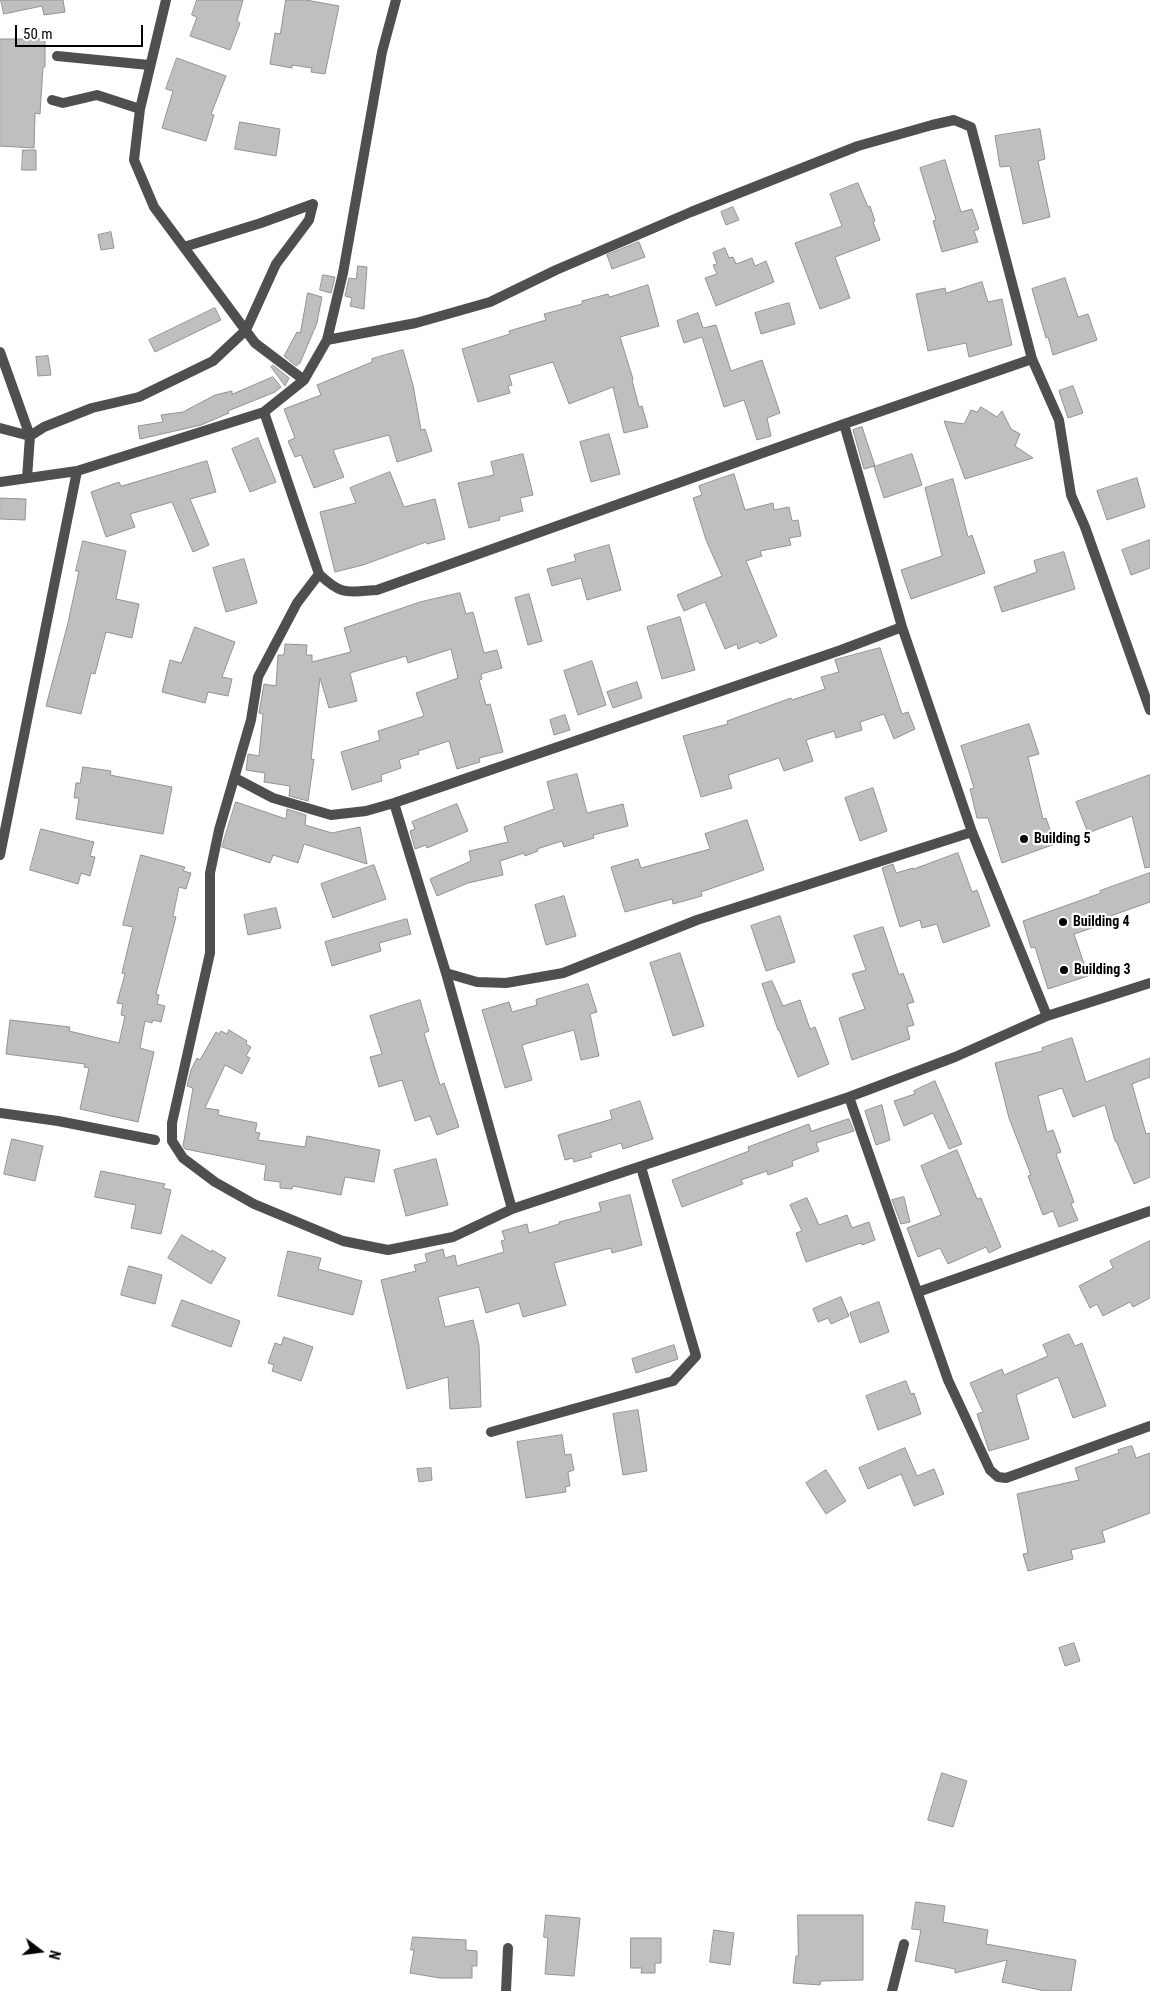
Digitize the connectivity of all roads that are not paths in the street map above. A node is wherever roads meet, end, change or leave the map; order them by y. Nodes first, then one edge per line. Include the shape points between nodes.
1 (166, 0) edge
2 (396, 0) edge
3 (57, 56) dead end
4 (150, 65) junction
5 (52, 100) dead end
6 (140, 109) junction
7 (184, 247) junction
8 (246, 330) junction
9 (327, 340) junction
10 (0, 352) edge
11 (1032, 360) junction
12 (304, 380) junction
13 (264, 412) junction
14 (844, 424) junction
15 (0, 428) edge
16 (30, 436) junction
17 (77, 471) junction
18 (27, 478) junction
19 (0, 482) edge
20 (319, 574) junction
21 (902, 627) junction
22 (1150, 710) edge
23 (235, 778) junction
24 (394, 803) junction
25 (972, 832) junction
26 (0, 855) edge
27 (446, 973) junction
28 (1150, 983) edge
29 (1046, 1016) junction
30 (848, 1097) junction
31 (0, 1113) edge
32 (155, 1140) dead end
33 (641, 1168) junction
34 (512, 1209) junction
35 (1150, 1211) edge
36 (918, 1292) junction
37 (1150, 1426) edge
38 (491, 1432) dead end
39 (904, 1944) dead end
40 (508, 1948) dead end
41 (506, 1991) edge
42 (892, 1991) edge

1 - 4 street
2 - 9 street via 382,52 343,273
3 - 4 street
4 - 6 street
5 - 6 street via 63,103 97,95
6 - 7 street via 134,160 154,206
7 - 8 street
7 - 8 street via 313,204 309,220 276,264
8 - 12 street via 255,342
8 - 16 street via 213,361 140,397 92,408 44,426
9 - 11 street via 416,323 490,302 673,220 858,146 954,120 971,127
9 - 12 street
10 - 16 street
11 - 14 street
11 - 22 street via 1058,420 1071,495
12 - 13 street
13 - 17 street
13 - 20 street
14 - 20 street via 377,590 346,592 333,587
14 - 21 street
15 - 16 street
16 - 18 street
17 - 18 street
17 - 26 street
18 - 19 street
20 - 23 street via 297,603 258,677 251,720
21 - 24 street
21 - 25 street
23 - 24 street via 273,798 331,815 366,811
23 - 34 street via 210,873 210,952 172,1123 172,1141 183,1158 214,1182 254,1204 344,1241 388,1250 453,1237
24 - 27 street
25 - 27 street via 697,920 563,973 506,983 477,982
25 - 29 street
27 - 34 street
28 - 29 street
29 - 30 street via 956,1057
30 - 33 street
30 - 36 street
31 - 32 street
33 - 34 street
33 - 38 street via 696,1356 673,1381
35 - 36 street
36 - 37 street via 948,1380 990,1470 998,1477 1006,1478
39 - 42 street
40 - 41 street

